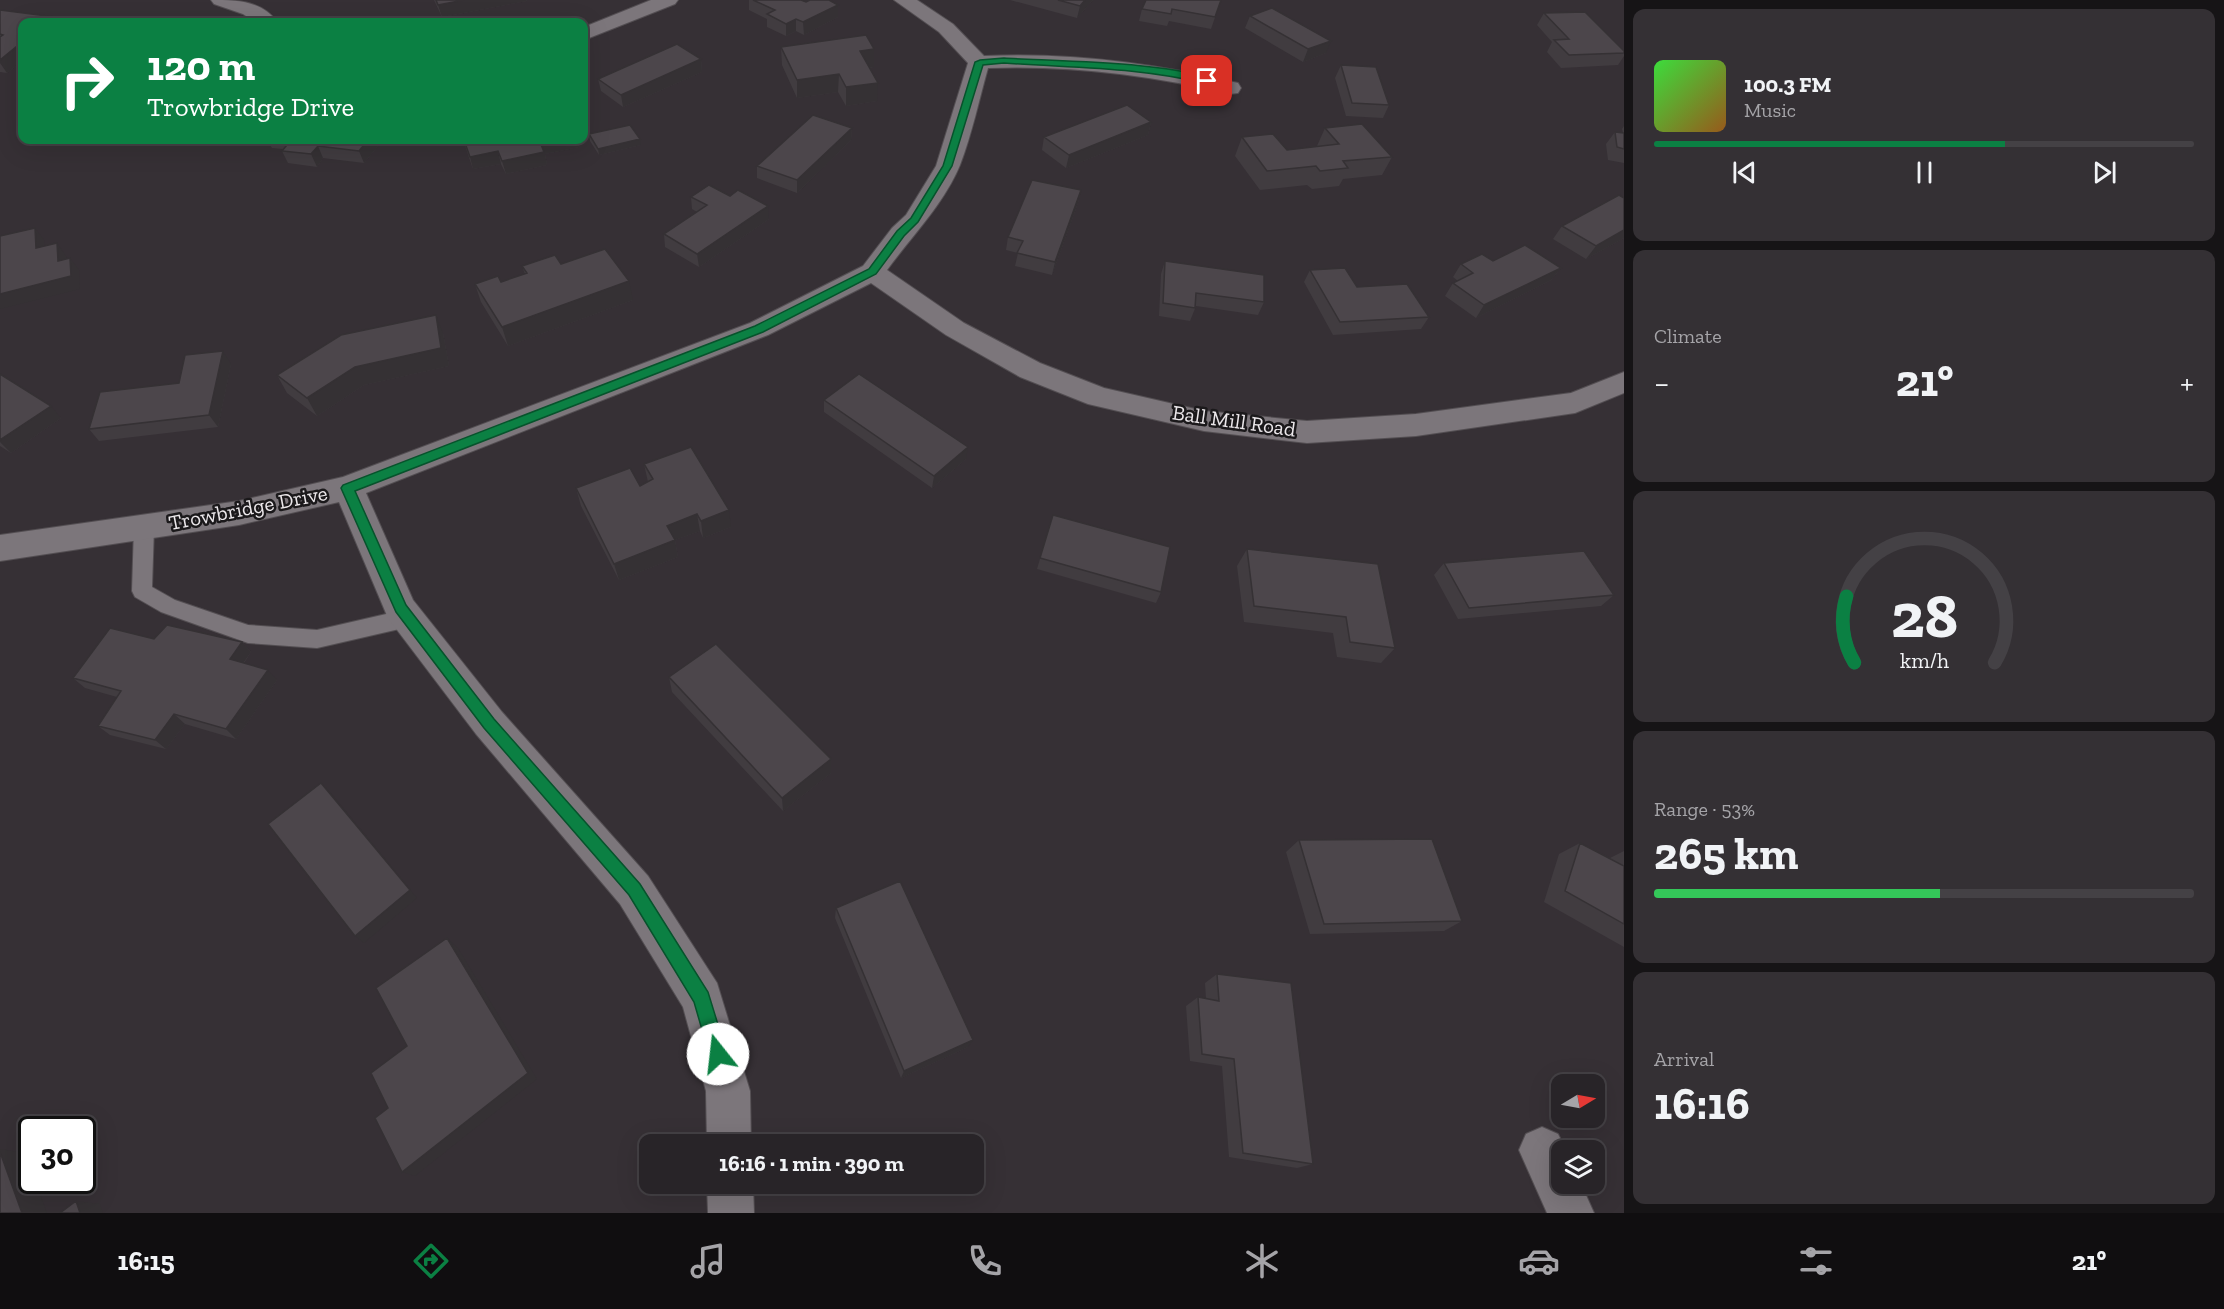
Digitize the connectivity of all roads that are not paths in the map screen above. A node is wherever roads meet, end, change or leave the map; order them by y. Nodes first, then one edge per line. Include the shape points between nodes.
1 (221, 0) edge
2 (668, 0) edge
3 (904, 0) edge
4 (261, 18) edge
5 (588, 32) edge
6 (980, 62) junction
7 (1230, 88) dead end
8 (873, 272) junction
9 (1624, 382) edge
10 (348, 488) junction
11 (144, 527) junction
12 (0, 548) edge
13 (408, 618) junction
14 (729, 1134) edge
15 (1542, 1150) dead end
16 (730, 1194) edge
17 (731, 1213) edge
18 (1570, 1213) edge

1 - 4 street
2 - 5 street
3 - 6 street via 946,28
6 - 7 street via 1143,70 1184,75
6 - 8 street, Trowbridge Drive via 948,166 915,220
8 - 9 street, Ball Mill Road via 955,329 1030,370 1098,397 1204,421 1307,432 1416,425 1575,403
8 - 10 street, Trowbridge Drive via 759,329
10 - 11 street, Trowbridge Drive via 239,513
10 - 13 street via 400,608
11 - 12 street, Trowbridge Drive
11 - 13 lane via 142,591 168,606 248,634 317,639
13 - 14 street via 489,723 634,890 702,998 728,1091
15 - 18 street
16 - 17 street

